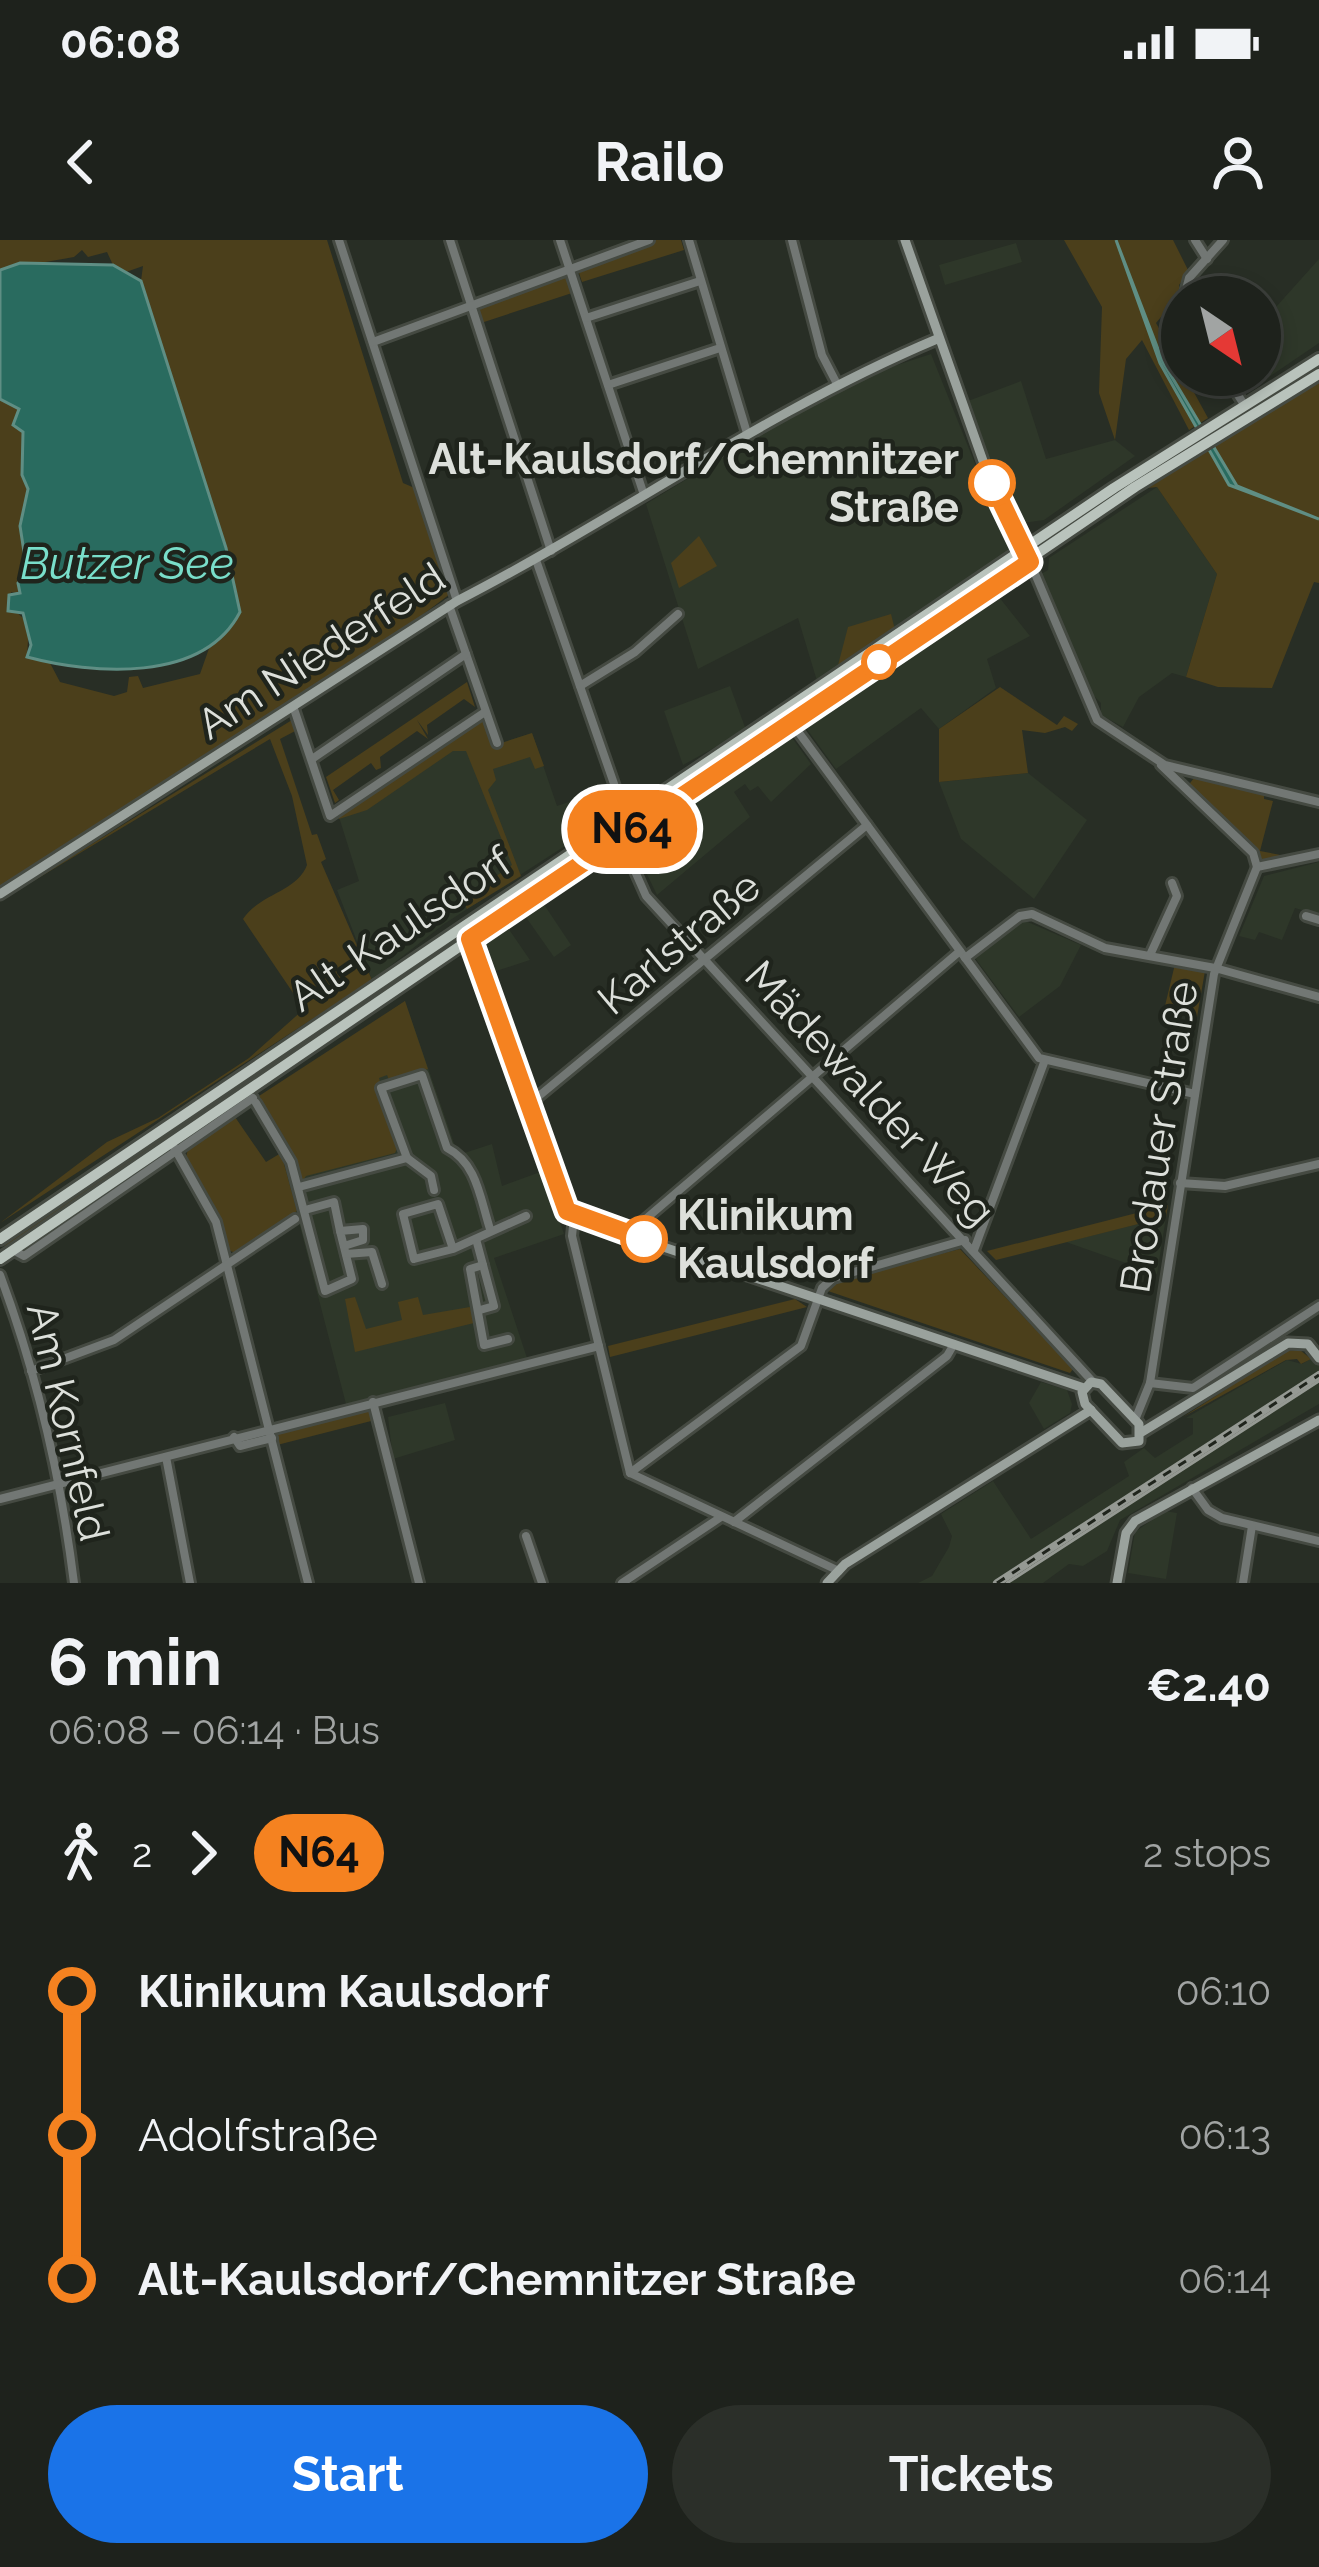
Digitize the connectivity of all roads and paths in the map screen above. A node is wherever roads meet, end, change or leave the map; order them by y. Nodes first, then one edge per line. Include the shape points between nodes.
1 (339, 240) edge
2 (450, 240) edge
3 (560, 240) edge
4 (649, 240) edge
5 (688, 240) edge
6 (792, 240) edge
7 (904, 240) edge
8 (1196, 240) edge
9 (1223, 240) edge
10 (1207, 259) junction
11 (569, 267) junction
12 (1193, 276) edge
13 (700, 281) junction
14 (472, 308) junction
15 (586, 318) junction
16 (937, 339) junction
17 (373, 342) junction
18 (720, 348) junction
19 (1319, 358) edge
20 (1319, 374) edge
21 (836, 382) junction
22 (608, 385) junction
23 (1239, 396) edge
24 (1246, 407) junction
25 (747, 433) junction
26 (1205, 437) junction
27 (644, 495) junction
28 (551, 551) junction
29 (1027, 556) junction
30 (536, 560) junction
31 (453, 603) junction
32 (677, 614) dead end
33 (466, 654) junction
34 (580, 686) junction
35 (294, 709) junction
36 (485, 712) junction
37 (791, 722) junction
38 (497, 743) dead end
39 (312, 758) junction
40 (1159, 763) junction
41 (1186, 773) junction
42 (1181, 787) junction
43 (1319, 802) edge
44 (625, 816) junction
45 (867, 825) junction
46 (628, 832) junction
47 (1319, 854) edge
48 (1257, 867) junction
49 (1172, 883) dead end
50 (0, 895) edge
51 (1306, 916) dead end
52 (1319, 920) edge
53 (461, 928) junction
54 (470, 939) junction
55 (962, 955) junction
56 (1150, 955) junction
57 (705, 960) junction
58 (1215, 968) junction
59 (1319, 997) edge
60 (1045, 1060) junction
61 (812, 1075) junction
62 (1195, 1094) junction
63 (529, 1105) junction
64 (174, 1147) junction
65 (407, 1158) junction
66 (1319, 1164) edge
67 (1180, 1183) junction
68 (299, 1187) junction
69 (438, 1204) junction
70 (304, 1210) junction
71 (526, 1216) dead end
72 (574, 1217) junction
73 (295, 1219) dead end
74 (490, 1229) junction
75 (340, 1231) junction
76 (628, 1234) junction
77 (0, 1239) edge
78 (476, 1239) junction
79 (965, 1240) junction
80 (453, 1249) junction
81 (345, 1250) junction
82 (974, 1250) junction
83 (0, 1258) edge
84 (228, 1264) junction
85 (0, 1275) edge
86 (382, 1284) dead end
87 (818, 1298) junction
88 (1319, 1306) edge
89 (508, 1339) dead end
90 (955, 1343) junction
91 (599, 1346) junction
92 (1319, 1357) edge
93 (31, 1371) junction
94 (1150, 1383) junction
95 (1089, 1385) junction
96 (373, 1402) junction
97 (1091, 1410) junction
98 (1135, 1420) junction
99 (1319, 1420) edge
100 (1142, 1432) junction
101 (270, 1433) junction
102 (166, 1457) junction
103 (630, 1473) junction
104 (60, 1484) junction
105 (1192, 1487) junction
106 (0, 1498) edge
107 (721, 1517) junction
108 (734, 1522) junction
109 (1252, 1526) junction
110 (526, 1536) dead end
111 (1319, 1541) edge
112 (839, 1571) junction
113 (74, 1583) edge
114 (190, 1583) edge
115 (308, 1583) edge
116 (418, 1583) edge
117 (542, 1583) edge
118 (622, 1583) edge
119 (827, 1583) edge
120 (1118, 1583) edge
121 (1244, 1583) edge

1 - 17 street
2 - 14 street
3 - 11 street
4 - 11 street
5 - 13 street
6 - 21 street
7 - 16 street
8 - 10 street
9 - 10 street
10 - 12 street
11 - 14 street
11 - 15 street
13 - 15 street
13 - 18 street
14 - 17 street
14 - 28 street
15 - 22 street
16 - 21 street, Am Niederfeld
16 - 29 street
17 - 31 street
18 - 22 street
18 - 25 street
19 - 24 main road
20 - 26 main road
21 - 25 street, Am Niederfeld
22 - 27 street
23 - 24 street
24 - 26 main road
25 - 27 street, Am Niederfeld
26 - 29 main road, Alt-Kaulsdorf
27 - 28 street, Am Niederfeld
28 - 30 street, Am Niederfeld
29 - 37 main road, Alt-Kaulsdorf
29 - 40 street via 1091,713
29 - 44 main road, Alt-Kaulsdorf
30 - 31 street, Am Niederfeld
30 - 34 street, Mädewalder Weg
31 - 33 street
31 - 35 street, Am Niederfeld
32 - 34 street
33 - 36 street
33 - 39 street
34 - 44 street, Mädewalder Weg
35 - 39 street
35 - 50 street, Am Niederfeld
36 - 38 street
36 - 39 street via 330,816
37 - 45 street
37 - 46 main road, Alt-Kaulsdorf
40 - 41 street
40 - 42 street
41 - 42 street
41 - 43 street
42 - 48 street via 1253,854
44 - 46 street, Mädewalder Weg
44 - 53 main road, Alt-Kaulsdorf
45 - 55 street
45 - 57 street, Karlstraße
46 - 54 main road, Alt-Kaulsdorf
46 - 57 street, Mädewalder Weg via 646,896
47 - 48 street
48 - 58 street, Brodauer Straße
49 - 56 street via 1177,896
51 - 52 street
53 - 54 street
53 - 77 main road, Alt-Kaulsdorf
54 - 63 street
54 - 64 main road, Alt-Kaulsdorf
55 - 56 street via 1027,914 1087,943
55 - 60 street
55 - 61 street
56 - 58 street
57 - 61 street, Mädewalder Weg
57 - 63 street, Karlstraße
58 - 59 street
58 - 62 street, Brodauer Straße
60 - 62 street
60 - 82 street
61 - 76 street
61 - 79 street, Mädewalder Weg
62 - 67 street, Brodauer Straße
63 - 72 street
64 - 68 street, Alt-Kaulsdorf via 255,1101
64 - 83 main road, Alt-Kaulsdorf
64 - 84 street via 204,1193
65 - 68 street
65 - 69 street via 431,1176
65 - 74 street via 381,1088 422,1075 447,1148 466,1157
66 - 67 street via 1225,1186
67 - 94 street, Brodauer Straße
68 - 70 street
69 - 80 street
69 - 80 street via 403,1214 414,1259
70 - 75 street via 334,1202
70 - 81 street via 326,1291 352,1280
71 - 74 street
72 - 76 street
72 - 91 street
73 - 84 street
74 - 78 street
75 - 81 street
75 - 81 street via 365,1232
76 - 87 street
78 - 80 street
78 - 89 street via 494,1306 476,1311 484,1345
79 - 82 street, Mädewalder Weg
79 - 87 street via 833,1278
81 - 86 street via 370,1250
82 - 95 street, Mädewalder Weg
84 - 93 street via 114,1340
84 - 101 street
85 - 93 street, Am Kornfeld
87 - 90 street
87 - 103 street via 801,1346
88 - 94 street via 1193,1388
90 - 95 street
90 - 108 street
91 - 96 street
91 - 103 street
92 - 100 street via 1308,1344 1288,1343
93 - 104 street, Am Kornfeld
94 - 98 street, Brodauer Straße
95 - 97 street via 1082,1400
95 - 98 street
96 - 101 street
96 - 116 street
97 - 100 street via 1122,1444 1136,1443
97 - 112 street
98 - 100 street
99 - 105 street
101 - 102 street
101 - 115 street
102 - 104 street
102 - 114 street
103 - 107 street
104 - 106 street
104 - 113 street, Am Kornfeld
105 - 109 street via 1214,1514
105 - 120 street via 1128,1527
107 - 108 street
107 - 118 street
108 - 112 street
109 - 111 street
109 - 121 street
110 - 117 street
112 - 119 street

